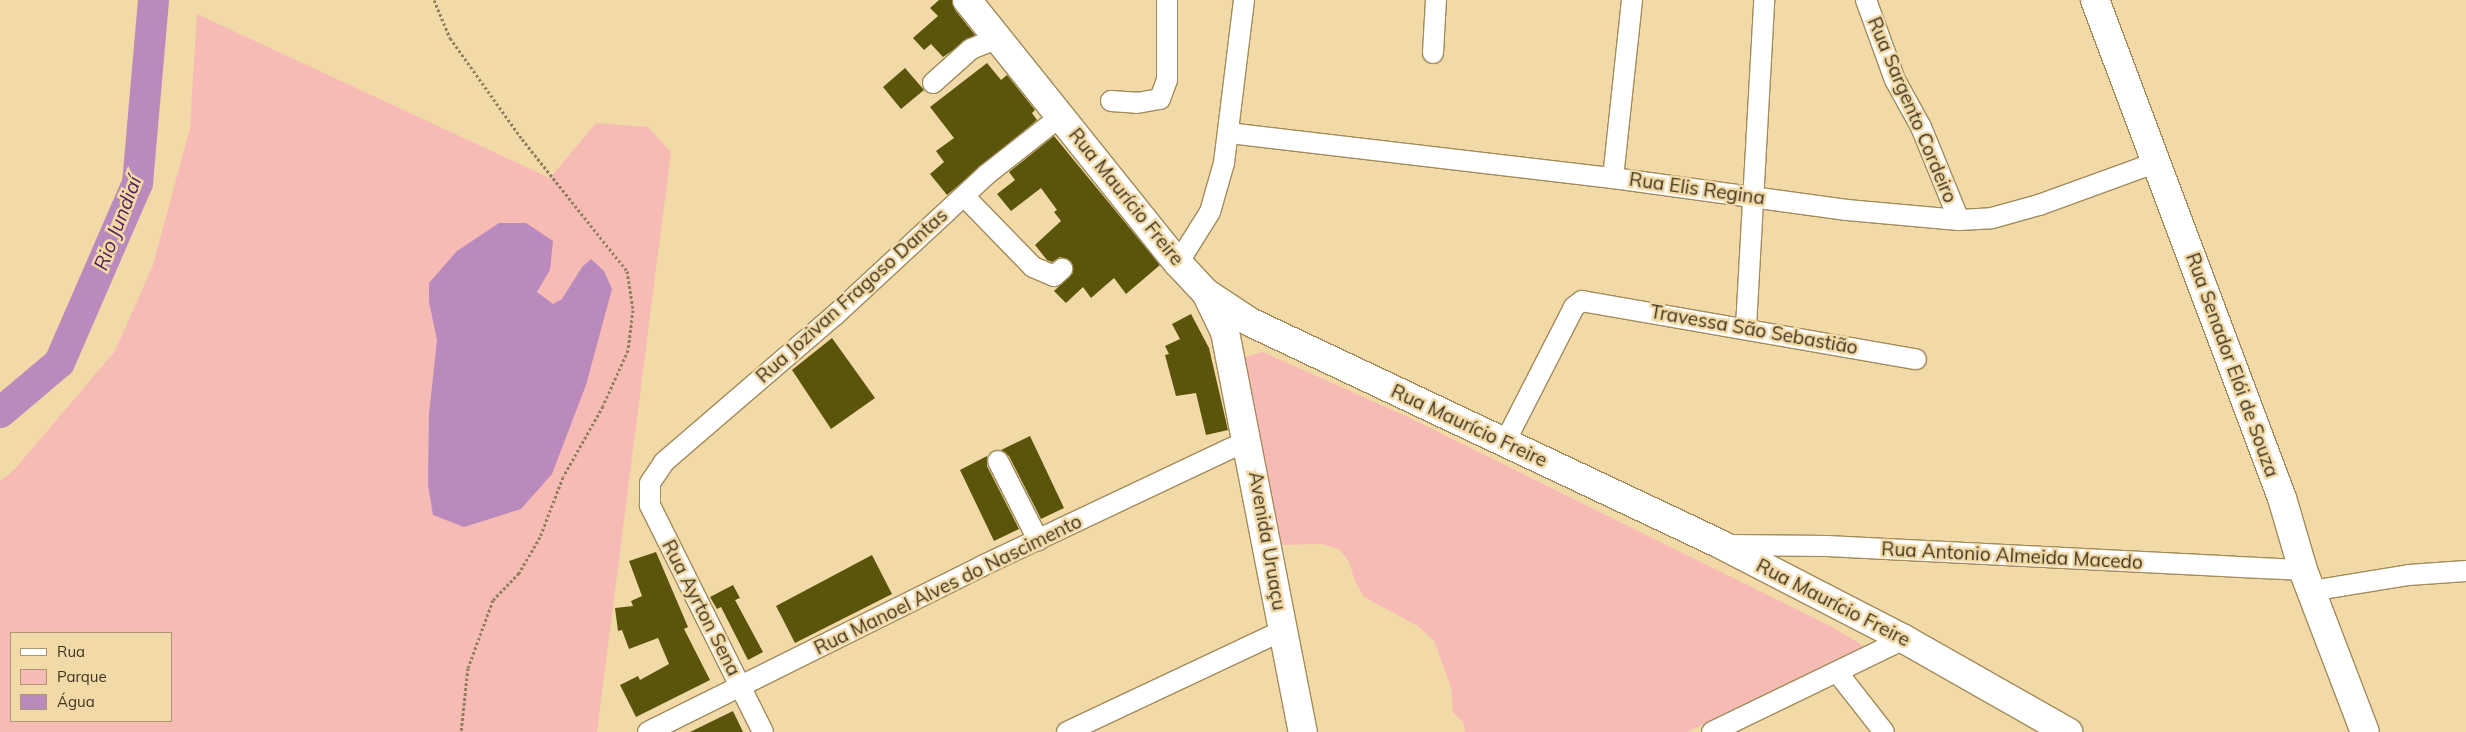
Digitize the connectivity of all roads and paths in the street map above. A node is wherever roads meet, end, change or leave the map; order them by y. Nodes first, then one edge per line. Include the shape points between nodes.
1 (434, 0) edge
2 (967, 0) edge
3 (1167, 0) edge
4 (1244, 0) edge
5 (1436, 0) edge
6 (1632, 0) edge
7 (1764, 0) edge
8 (1866, 0) edge
9 (2095, 0) edge
10 (998, 38) junction
11 (1433, 53) dead end
12 (933, 83) dead end
13 (1110, 101) dead end
14 (1061, 116) junction
15 (1228, 133) junction
16 (2157, 162) junction
17 (1613, 178) junction
18 (964, 196) junction
19 (1751, 196) junction
20 (1959, 220) junction
21 (1178, 262) junction
22 (1062, 269) dead end
23 (1206, 293) junction
24 (1746, 327) junction
25 (1268, 331) junction
26 (1229, 350) junction
27 (1916, 359) dead end
28 (1248, 440) junction
29 (1504, 444) junction
30 (998, 461) dead end
31 (650, 483) joint
32 (1038, 540) junction
33 (1720, 544) junction
34 (2466, 571) edge
35 (2307, 580) junction
36 (1284, 630) junction
37 (1904, 639) junction
38 (1837, 672) junction
39 (741, 686) junction
40 (462, 732) edge
41 (648, 732) edge
42 (763, 732) edge
43 (1066, 732) edge
44 (1303, 732) edge
45 (1712, 732) edge
46 (1884, 732) edge
47 (2068, 732) edge
48 (2364, 732) edge

1 - 40 path via 450,38 522,139 627,271 633,310 628,350 603,406 563,477 540,537 519,572 493,600 468,668
2 - 10 street, Rua Maurício Freire
3 - 13 street via 1167,80 1160,100 1137,103
4 - 15 street
5 - 11 street
6 - 17 street
7 - 19 street
8 - 20 street, Rua Sargento Cordeiro via 1895,80 1921,127
9 - 16 street, Rua Senador Elói de Souza
10 - 12 street via 971,49
10 - 14 street, Rua Maurício Freire
14 - 18 street, Rua Jozivan Fragoso Dantas
14 - 21 street, Rua Maurício Freire
15 - 17 street, Rua Elis Regina
15 - 21 street via 1224,164 1210,212
16 - 20 street, Rua Elis Regina via 2030,207 1992,218
16 - 35 street, Rua Senador Elói de Souza via 2282,498
17 - 19 street, Rua Elis Regina
18 - 22 street via 1033,268 1054,276
18 - 31 street, Rua Jozivan Fragoso Dantas via 835,315 664,462
19 - 20 street, Rua Elis Regina via 1847,210
19 - 24 street
21 - 23 street, Rua Maurício Freire
23 - 25 street, Rua Maurício Freire
23 - 26 street, Avenida Uruaçu via 1226,332
24 - 27 street, Travessa São Sebastião
24 - 29 street, Travessa São Sebastião via 1593,302 1576,304
25 - 26 street via 1248,332 1235,338
25 - 29 street, Rua Maurício Freire
26 - 28 street, Avenida Uruaçu
28 - 32 street, Rua Manoel Alves do Nascimento
28 - 36 street, Avenida Uruaçu
29 - 33 street, Rua Maurício Freire
30 - 32 street
31 - 39 street, Rua Ayrton Sena via 650,505
32 - 39 street, Rua Manoel Alves do Nascimento
33 - 35 street, Rua Antonio Almeida Macedo via 1827,546
33 - 37 street, Rua Maurício Freire
34 - 35 street, Rua Antonio Almeida Macedo
35 - 48 street, Rua Senador Elói de Souza
36 - 43 street
36 - 44 street, Avenida Uruaçu
37 - 38 street
37 - 47 street, Rua Maurício Freire
38 - 45 street
38 - 46 street
39 - 41 street, Rua Manoel Alves do Nascimento
39 - 42 street, Rua Ayrton Sena

